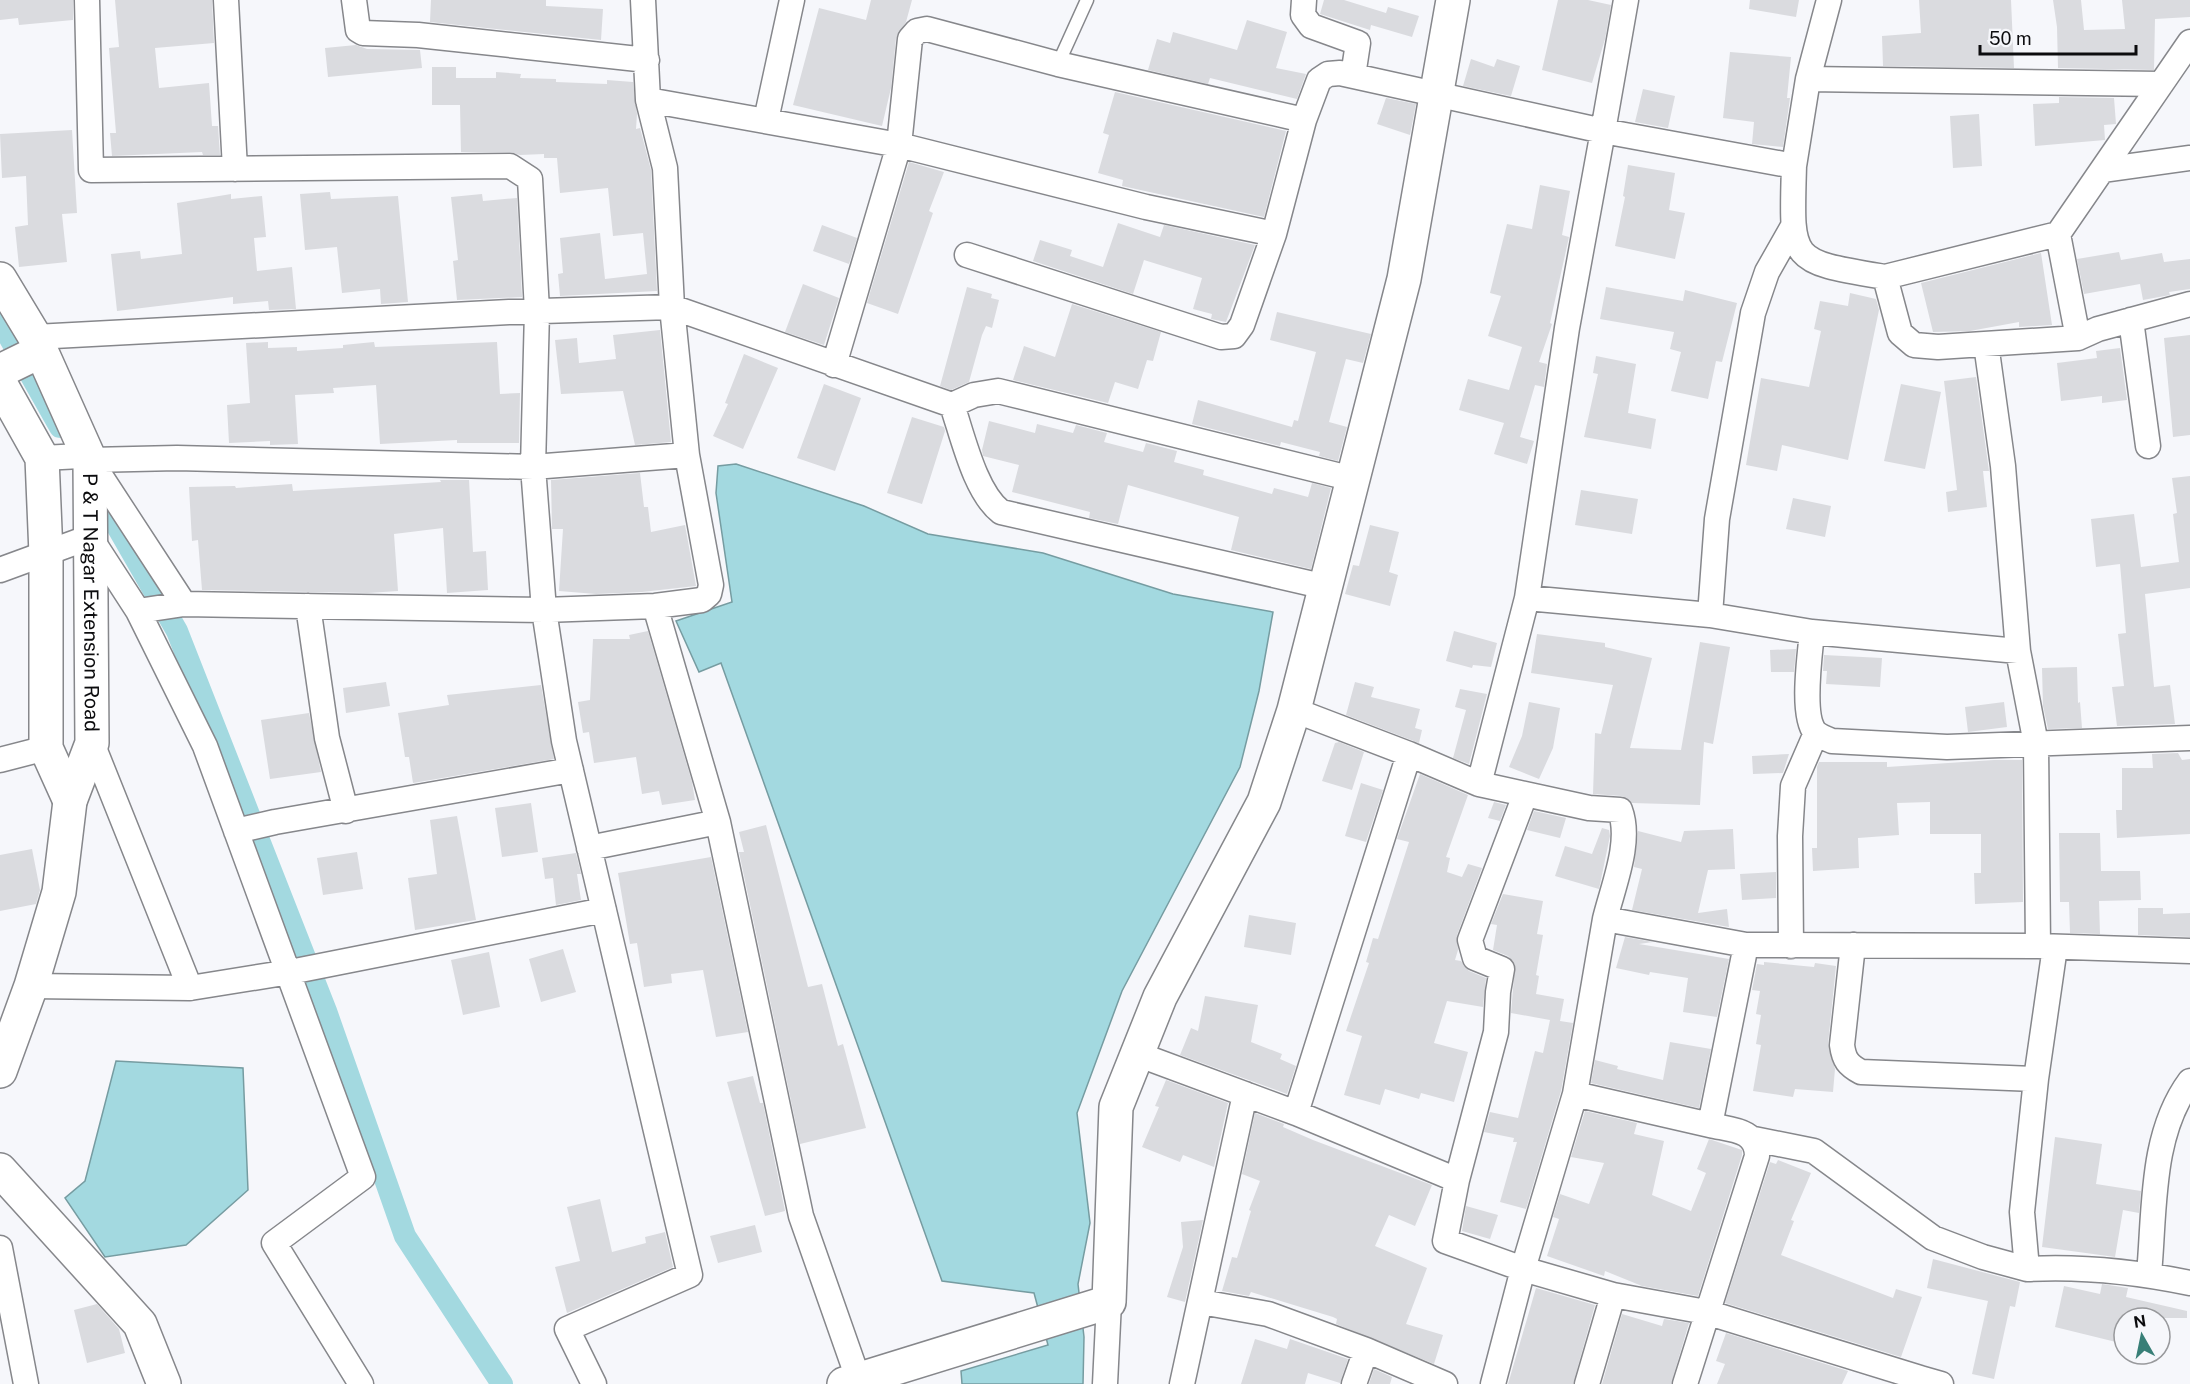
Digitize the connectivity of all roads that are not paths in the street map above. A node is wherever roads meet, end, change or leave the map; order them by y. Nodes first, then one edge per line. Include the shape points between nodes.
1 (87, 0) edge
2 (225, 0) edge
3 (354, 0) edge
4 (643, 0) edge
5 (792, 0) edge
6 (1087, 0) edge
7 (1305, 0) edge
8 (1453, 0) edge
9 (1626, 0) edge
10 (1829, 0) edge
11 (2190, 42) edge
12 (647, 60) junction
13 (2183, 62) edge
14 (1058, 64) junction
15 (1353, 76) junction
16 (1808, 79) junction
17 (2161, 84) junction
18 (1438, 95) junction
19 (648, 100) junction
20 (766, 120) junction
21 (1305, 120) junction
22 (1604, 131) junction
23 (899, 144) junction
24 (2190, 158) edge
25 (1794, 165) junction
26 (235, 169) junction
27 (2102, 170) junction
28 (1792, 228) junction
29 (1274, 234) junction
30 (2058, 234) junction
31 (967, 255) dead end
32 (1885, 277) junction
33 (0, 279) edge
34 (2190, 304) edge
35 (672, 307) junction
36 (537, 311) junction
37 (2131, 320) junction
38 (2078, 338) junction
39 (38, 344) junction
40 (1986, 344) junction
41 (834, 365) junction
42 (2, 390) edge
43 (952, 405) junction
44 (2148, 446) dead end
45 (687, 455) junction
46 (76, 466) junction
47 (533, 467) junction
48 (1353, 479) junction
49 (90, 537) junction
50 (46, 554) junction
51 (0, 570) edge
52 (1326, 587) junction
53 (1527, 598) junction
54 (183, 604) junction
55 (308, 606) junction
56 (655, 606) junction
57 (544, 610) junction
58 (139, 611) junction
59 (1710, 615) junction
60 (1812, 632) junction
61 (2018, 651) junction
62 (1294, 710) junction
63 (1816, 733) junction
64 (2190, 738) edge
65 (92, 743) junction
66 (2036, 744) junction
67 (46, 748) junction
68 (1409, 754) junction
69 (0, 760) edge
70 (571, 770) junction
71 (1479, 784) junction
72 (1525, 795) junction
73 (69, 801) junction
74 (346, 811) junction
75 (718, 822) junction
76 (237, 831) junction
77 (589, 848) junction
78 (603, 910) junction
79 (1605, 919) junction
80 (1746, 945) junction
81 (1853, 945) junction
82 (1791, 946) junction
83 (2047, 946) junction
84 (2190, 951) edge
85 (289, 973) junction
86 (31, 986) junction
87 (190, 988) junction
88 (1137, 1054) junction
89 (0, 1071) edge
90 (2036, 1079) junction
91 (2190, 1081) edge
92 (1245, 1094) junction
93 (1575, 1094) junction
94 (1296, 1113) junction
95 (1710, 1125) junction
96 (1754, 1139) junction
97 (0, 1170) edge
98 (1457, 1180) junction
99 (0, 1248) edge
100 (1523, 1269) junction
101 (2027, 1269) junction
102 (2149, 1274) junction
103 (2190, 1283) edge
104 (1613, 1296) junction
105 (1201, 1302) junction
106 (1082, 1310) junction
107 (1706, 1312) junction
108 (1366, 1350) junction
109 (11, 1363) edge
110 (854, 1382) edge
111 (1927, 1382) edge
112 (26, 1384) edge
113 (164, 1384) edge
114 (361, 1384) edge
115 (594, 1384) edge
116 (1105, 1384) edge
117 (1182, 1384) edge
118 (1354, 1384) edge
119 (1445, 1384) edge
120 (1493, 1384) edge
121 (1587, 1384) edge
122 (1685, 1384) edge

1 - 26 street via 91,170
2 - 26 street
3 - 12 street via 358,30 363,33
4 - 12 street
5 - 20 street
6 - 14 lane
7 - 15 street via 1303,15 1311,26 1358,43
8 - 18 street
9 - 22 street
10 - 16 street
11 - 13 street
12 - 19 street
13 - 17 street
14 - 21 street
14 - 23 street via 927,29 917,31 910,39
15 - 18 street
15 - 21 street via 1328,74 1319,80
16 - 17 street
16 - 25 street
17 - 27 street
18 - 22 street
18 - 48 street via 1404,279
19 - 20 street
19 - 35 street via 665,168
20 - 23 street
21 - 29 street
22 - 25 street
22 - 53 street via 1567,328
23 - 29 street via 1146,207
23 - 41 street
24 - 27 street
25 - 28 street
26 - 36 street via 510,166 530,179
27 - 30 street
28 - 32 street via 1798,249 1810,260
28 - 59 street via 1767,272 1753,312 1717,519
29 - 31 street via 1242,325 1234,336 1221,337
30 - 32 street
30 - 38 street
32 - 40 street via 1900,333 1914,345
33 - 39 street, P & T Nagar Extension Road
34 - 37 street
35 - 36 street
35 - 41 street
35 - 45 street
36 - 39 street
36 - 47 street
37 - 38 street
37 - 44 street
38 - 40 street
39 - 42 street
39 - 46 street, P & T Nagar Extension Road
40 - 61 street via 2003,466
41 - 43 street
42 - 46 street, P & T Nagar Extension Road
43 - 48 street via 974,395 998,391
43 - 52 street via 982,489 990,504 1001,512
45 - 47 street
45 - 56 street via 711,585 702,600
46 - 47 street via 177,458
46 - 49 street, P & T Nagar Extension Road
46 - 50 street, P & T Nagar Extension Road
46 - 54 street
47 - 57 street
48 - 52 street
49 - 50 street
49 - 58 street
49 - 65 street, P & T Nagar Extension Road
50 - 51 street
50 - 67 street, P & T Nagar Extension Road
52 - 62 street
53 - 59 street
53 - 71 street
54 - 55 street
54 - 58 street
55 - 57 street
55 - 74 street via 327,738
56 - 57 street
56 - 75 street
57 - 70 street
58 - 76 street via 205,746
59 - 60 street
60 - 61 street
60 - 63 street via 1808,700 1810,721
61 - 66 street
62 - 68 street
62 - 88 street via 1264,802 1160,997
63 - 66 street via 1832,741 1855,743 1947,747
63 - 82 street via 1793,786
64 - 66 street
65 - 73 street, P & T Nagar Extension Road
65 - 87 street
66 - 83 street
67 - 69 street
67 - 73 street, P & T Nagar Extension Road
68 - 71 street
68 - 94 street
70 - 74 street
70 - 77 street
71 - 72 street
72 - 79 street via 1620,810 1625,837
72 - 98 street via 1470,940 1475,958 1502,969 1496,1032
73 - 86 street, P & T Nagar Extension Road via 59,892
74 - 76 street
75 - 77 street
75 - 110 street via 801,1216
76 - 85 street
77 - 78 street
78 - 85 street
78 - 115 street via 690,1275 567,1329
79 - 80 street
79 - 93 street
80 - 82 street
80 - 95 street
81 - 82 street
81 - 83 street
81 - 90 street via 1842,1045 1849,1065 1861,1072
83 - 84 street
83 - 90 street
85 - 87 street
85 - 114 street via 363,1177 274,1243
86 - 87 street
86 - 89 street, P & T Nagar Extension Road
88 - 92 street
88 - 106 street via 1116,1107
90 - 101 street via 2022,1212
91 - 102 street via 2167,1122 2161,1146
92 - 94 street
92 - 105 street
93 - 95 street
93 - 100 street
94 - 98 street
95 - 96 street
96 - 101 street via 1814,1151 1933,1238
96 - 107 street via 1757,1156
97 - 113 street via 140,1324
98 - 100 street via 1445,1241
99 - 109 street
100 - 104 street
100 - 120 street
101 - 102 street
102 - 103 street
104 - 107 street
104 - 121 street
105 - 108 street via 1268,1314
105 - 117 street
106 - 110 street
106 - 116 street
107 - 111 street
107 - 122 street
108 - 118 street
108 - 119 street
109 - 112 street

